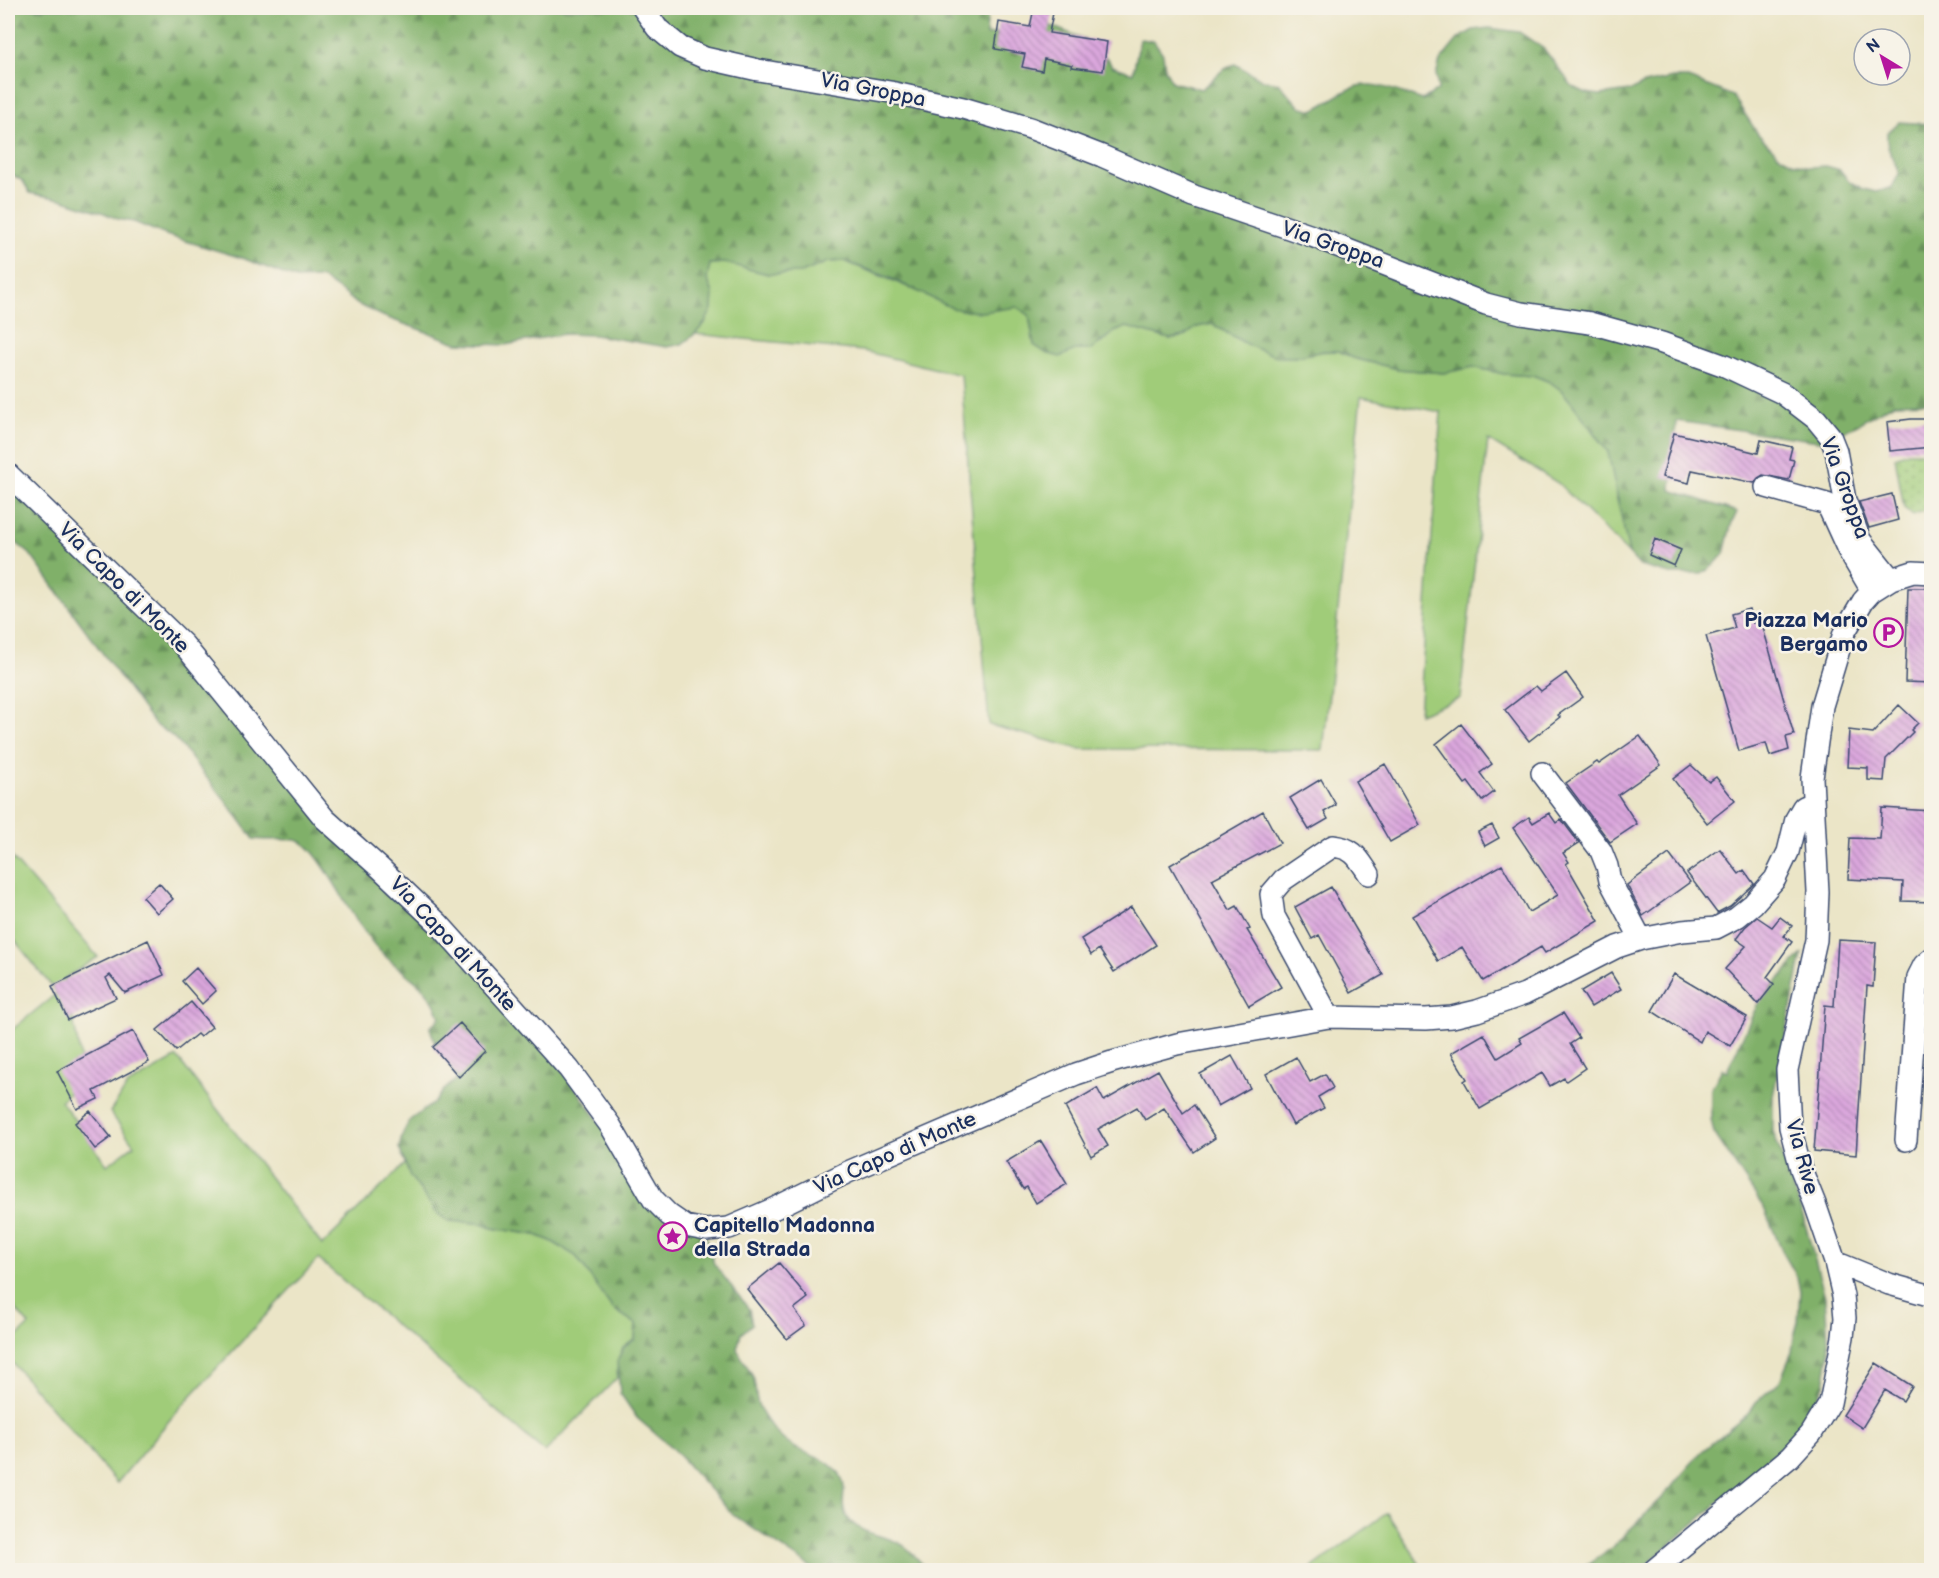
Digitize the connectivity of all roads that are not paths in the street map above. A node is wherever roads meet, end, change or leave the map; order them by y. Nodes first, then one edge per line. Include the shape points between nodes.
1 (643, 8) edge
2 (8, 474) edge
3 (1766, 487) dead end
4 (1932, 573) edge
5 (1891, 579) junction
6 (1872, 591) junction
7 (1542, 773) dead end
8 (1812, 803) junction
9 (1369, 874) dead end
10 (1641, 939) junction
11 (1932, 958) edge
12 (1329, 1017) junction
13 (1906, 1140) dead end
14 (1834, 1262) junction
15 (1932, 1296) edge
16 (1654, 1570) edge

1 - 5 street, Via Groppa via 657,28 680,47 705,58 974,111 1029,128 1194,196 1312,236 1486,304 1590,323 1725,366 1782,393 1816,419 1830,436 1845,500 1860,540
2 - 12 street, Via Capo di Monte via 184,645 325,819 453,940 568,1069 610,1125 653,1199 686,1226 706,1230 729,1228 848,1172 1112,1062 1177,1044
3 - 6 street via 1827,504 1853,561
4 - 5 street via 1913,572
5 - 6 street, Via Rive
6 - 8 street, Via Rive via 1844,633 1828,682 1814,756
7 - 10 street via 1601,851 1610,881
8 - 10 street, Via Capo di Monte via 1803,807 1796,819 1788,852 1775,879 1737,917 1716,928
8 - 14 street, Via Rive via 1818,915 1812,966 1787,1070 1790,1127
9 - 12 street via 1347,847 1333,846 1283,880 1271,894 1275,916
10 - 12 street, Via Capo di Monte via 1594,957 1525,994 1477,1011 1426,1019
11 - 13 street via 1918,977
14 - 15 street
14 - 16 street, Via Rive via 1845,1318 1830,1403 1811,1434 1790,1457

